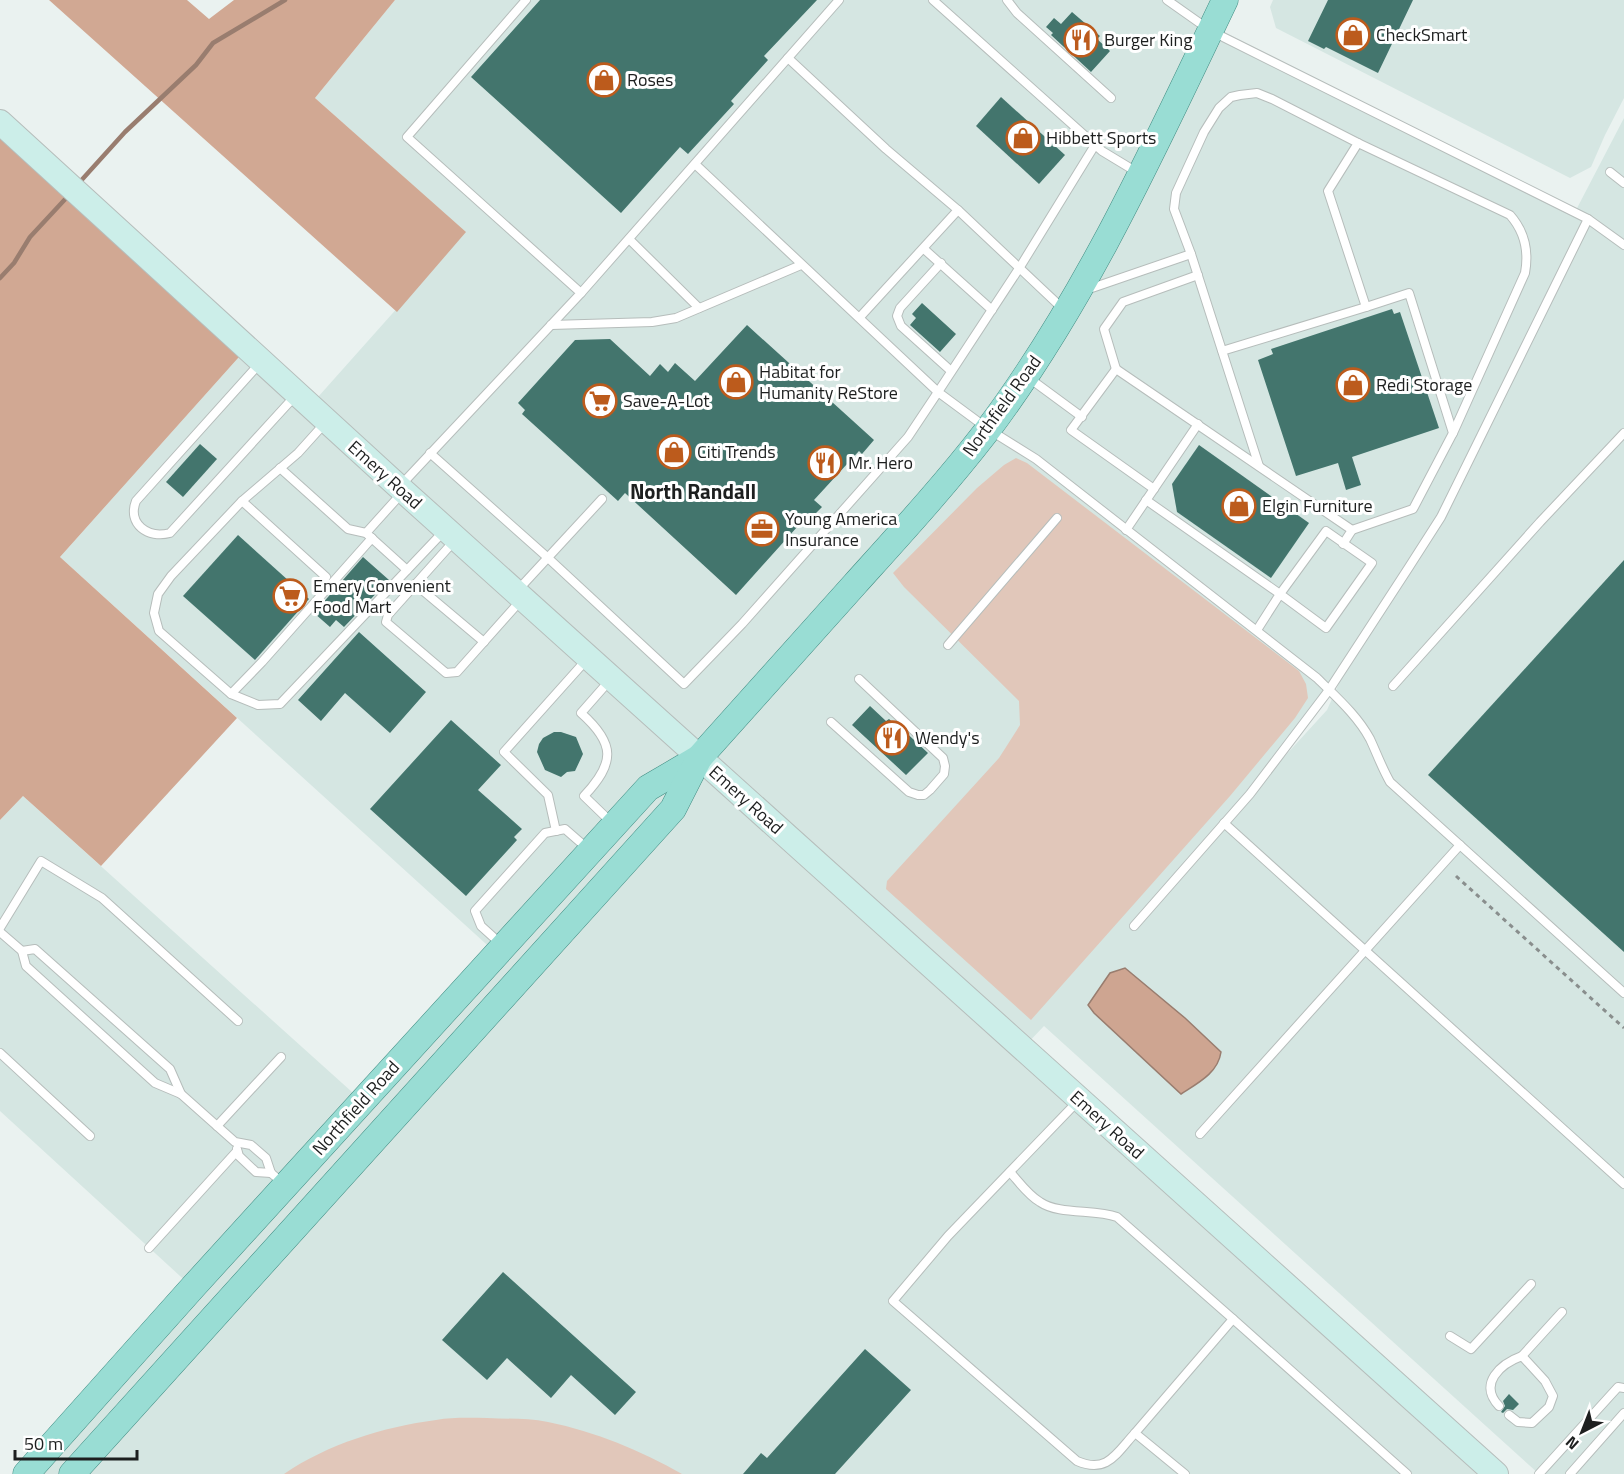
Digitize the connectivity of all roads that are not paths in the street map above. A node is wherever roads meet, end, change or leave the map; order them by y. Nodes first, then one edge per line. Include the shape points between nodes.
1 (526, 0) edge
2 (839, 0) edge
3 (1006, 0) edge
4 (1167, 0) edge
5 (1225, 0) edge
6 (935, 1) edge
7 (1210, 31) junction
8 (788, 58) junction
9 (1111, 98) dead end
10 (0, 122) edge
11 (1358, 143) junction
12 (1095, 145) junction
13 (695, 164) junction
14 (1610, 171) dead end
15 (1140, 174) junction
16 (1624, 183) edge
17 (957, 210) junction
18 (1588, 219) junction
19 (628, 239) junction
20 (1624, 245) edge
21 (924, 249) junction
22 (1191, 254) junction
23 (941, 263) junction
24 (801, 265) junction
25 (1020, 267) junction
26 (1198, 275) junction
27 (581, 293) junction
28 (1072, 302) junction
29 (1366, 307) junction
30 (699, 308) junction
31 (992, 310) junction
32 (860, 317) junction
33 (551, 325) junction
34 (1222, 351) junction
35 (261, 361) junction
36 (1116, 369) junction
37 (951, 371) junction
38 (1025, 375) junction
39 (938, 392) junction
40 (297, 394) junction
41 (1082, 417) junction
42 (327, 422) junction
43 (1198, 424) junction
44 (988, 429) junction
45 (1453, 433) junction
46 (1624, 433) edge
47 (430, 453) junction
48 (1259, 466) junction
49 (280, 468) junction
50 (1154, 489) junction
51 (401, 490) junction
52 (602, 499) dead end
53 (1146, 500) junction
54 (242, 501) junction
55 (1057, 518) dead end
56 (1126, 530) junction
57 (1352, 530) junction
58 (451, 534) junction
59 (369, 536) junction
60 (1343, 543) junction
61 (547, 557) junction
62 (407, 570) junction
63 (326, 577) dead end
64 (415, 584) junction
65 (1280, 594) junction
66 (519, 596) junction
67 (1257, 630) junction
68 (484, 642) junction
69 (948, 645) dead end
70 (588, 658) junction
71 (611, 679) junction
72 (859, 679) dead end
73 (1392, 686) dead end
74 (1329, 690) junction
75 (231, 694) junction
76 (831, 722) dead end
77 (699, 758) junction
78 (1224, 823) junction
79 (614, 825) junction
80 (556, 831) junction
81 (1460, 845) junction
82 (590, 851) junction
83 (1134, 926) dead end
84 (0, 930) edge
85 (500, 950) junction
86 (1366, 950) junction
87 (22, 951) junction
88 (522, 976) junction
89 (1624, 993) edge
90 (238, 1021) dead end
91 (0, 1053) edge
92 (280, 1057) dead end
93 (181, 1094) junction
94 (1080, 1100) junction
95 (217, 1126) junction
96 (1200, 1134) dead end
97 (90, 1136) dead end
98 (236, 1147) junction
99 (1010, 1172) junction
100 (279, 1179) junction
101 (1624, 1184) edge
102 (311, 1209) junction
103 (149, 1248) dead end
104 (1531, 1284) dead end
105 (1562, 1312) dead end
106 (1233, 1319) junction
107 (1450, 1336) dead end
108 (1522, 1356) junction
109 (1624, 1388) edge
110 (90, 1403) junction
111 (1499, 1406) dead end
112 (1624, 1413) edge
113 (1509, 1415) dead end
114 (115, 1425) junction
115 (1135, 1433) junction
116 (26, 1474) edge
117 (72, 1474) edge
118 (1185, 1474) edge
119 (1407, 1474) edge
120 (1496, 1474) edge
121 (1539, 1474) edge
122 (1570, 1474) edge

1 - 27 lane via 407,137
2 - 8 lane
3 - 9 lane
4 - 7 lane
5 - 7 main road, Northfield Road
6 - 12 lane
7 - 15 main road, Northfield Road
7 - 18 lane
8 - 13 lane
8 - 17 lane
10 - 35 main road, Emery Road
11 - 22 lane via 1257,93 1231,97 1204,132 1176,193 1174,209
11 - 29 lane via 1328,191
11 - 45 lane via 1510,214 1524,239 1528,256 1524,273
12 - 15 lane
12 - 25 lane
13 - 19 lane
13 - 24 lane
14 - 16 lane
15 - 28 main road, Northfield Road
17 - 21 lane
17 - 25 lane
18 - 20 lane
18 - 74 lane via 1441,517
19 - 27 lane
19 - 30 lane
21 - 23 lane
21 - 32 lane
22 - 26 lane
22 - 28 lane
23 - 31 lane
23 - 37 lane via 897,316 901,326
24 - 30 lane
24 - 32 lane
25 - 28 lane
25 - 31 lane
26 - 34 lane
26 - 36 lane via 1123,302 1104,329
27 - 33 lane
28 - 38 main road, Northfield Road
29 - 34 lane
29 - 45 lane via 1409,293
30 - 33 lane via 676,318 652,322
31 - 37 lane
32 - 39 lane
33 - 47 lane
34 - 48 lane
35 - 40 main road, Emery Road
35 - 40 lane via 136,501 134,520 158,536 170,533
36 - 41 lane
36 - 43 lane
37 - 39 lane
38 - 41 lane
38 - 44 main road, Northfield Road
39 - 44 lane
39 - 61 lane via 908,437 684,684
40 - 42 main road, Emery Road
41 - 50 lane via 1071,430
42 - 49 lane
42 - 51 main road, Emery Road
43 - 48 lane
43 - 50 lane
44 - 56 lane via 1036,459
44 - 77 main road, Northfield Road
45 - 57 lane via 1413,509
46 - 73 lane
47 - 51 lane
47 - 61 lane
48 - 57 lane
49 - 54 lane
49 - 59 lane via 348,530
50 - 53 lane
51 - 58 main road, Emery Road
51 - 59 lane
52 - 61 lane
53 - 56 lane
53 - 65 lane
54 - 63 lane
54 - 75 lane via 171,576 158,594 154,613 159,631
55 - 69 lane
56 - 67 lane
57 - 60 lane
58 - 62 lane
58 - 64 lane
58 - 66 main road, Emery Road
59 - 62 lane
59 - 75 lane
60 - 65 lane via 1326,531
60 - 65 lane via 1372,563 1326,628
61 - 66 lane
62 - 75 lane via 280,704 258,705
64 - 68 lane
64 - 68 lane via 386,622 436,666 446,673 457,672
65 - 67 lane
66 - 68 lane
66 - 70 main road, Emery Road
67 - 74 lane
70 - 71 main road, Emery Road
70 - 80 lane via 504,752 548,795
71 - 77 main road, Emery Road
71 - 79 lane via 581,713 596,726 607,750 604,772 584,796
72 - 76 lane via 943,758 944,774 924,795 909,792
74 - 78 lane
74 - 81 lane via 1354,715 1370,739 1390,782
77 - 79 main road, Northfield Road via 648,788
77 - 88 main road, Northfield Road via 673,809
77 - 94 main road, Emery Road
78 - 83 lane
78 - 86 lane
79 - 82 main road, Northfield Road
80 - 82 lane via 565,829
80 - 85 lane via 545,833 476,910 481,926
81 - 86 lane
81 - 89 lane
82 - 85 main road, Northfield Road
84 - 87 lane
84 - 90 lane via 41,861 102,898
85 - 88 main road
85 - 100 main road, Northfield Road
86 - 96 lane
86 - 101 lane
87 - 93 lane via 26,966 146,1075
87 - 93 lane via 35,949 170,1069
88 - 102 main road, Northfield Road
91 - 97 lane
92 - 95 lane
93 - 95 lane
94 - 99 lane
94 - 120 main road, Emery Road
95 - 98 lane
98 - 100 lane via 239,1156 256,1172
98 - 100 lane via 251,1145 266,1158
98 - 103 lane
99 - 106 lane via 1039,1202 1050,1207 1117,1217
99 - 115 lane via 893,1301 1077,1461 1088,1466 1105,1463
100 - 102 main road
100 - 110 main road, Northfield Road
102 - 114 main road, Northfield Road
104 - 107 lane via 1471,1349
105 - 108 lane
106 - 115 lane
106 - 119 lane
108 - 111 lane via 1509,1361 1492,1378 1492,1398
108 - 113 lane via 1553,1396 1549,1407 1532,1423 1518,1422
109 - 121 lane via 1618,1387
110 - 114 main road
110 - 116 main road, Northfield Road
112 - 122 lane
114 - 117 main road, Northfield Road
115 - 118 lane

